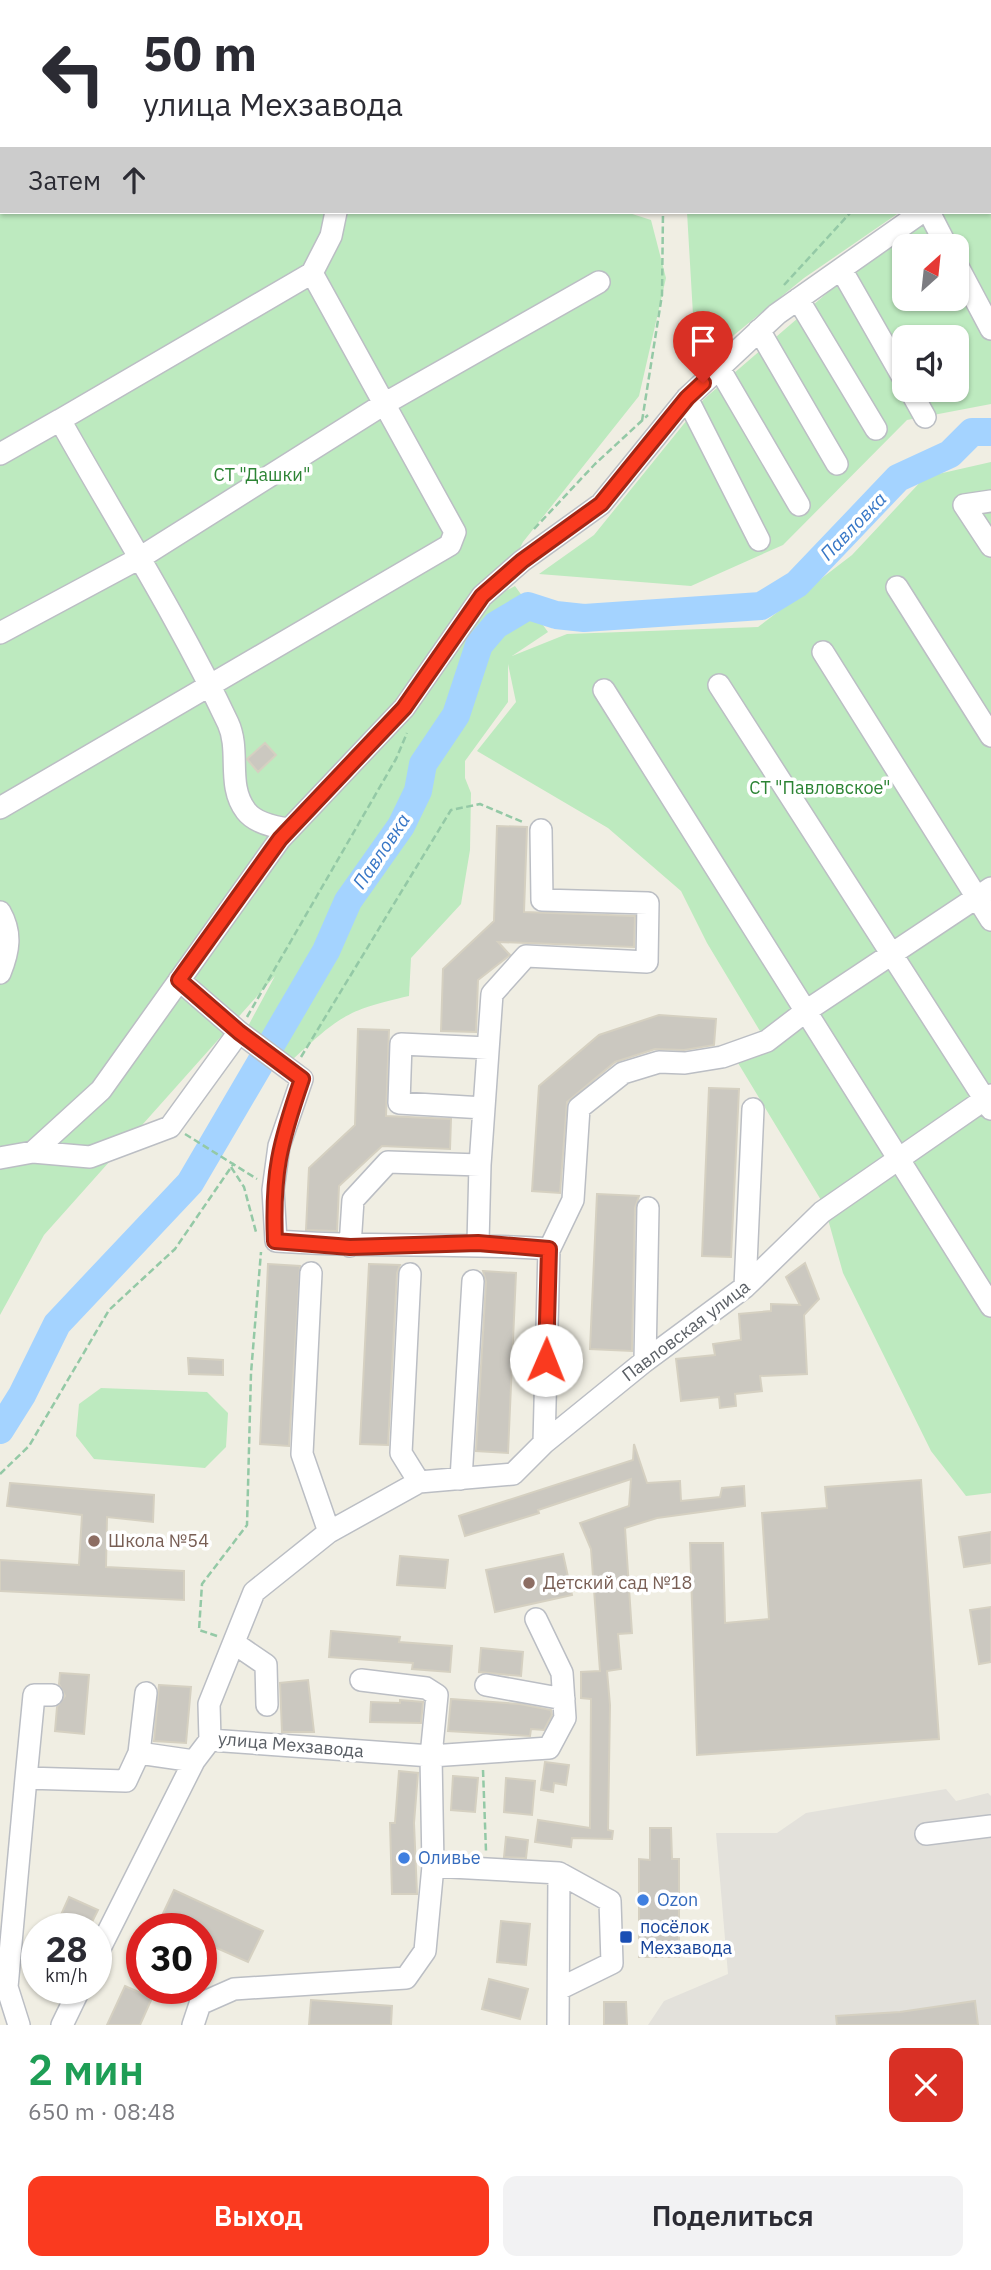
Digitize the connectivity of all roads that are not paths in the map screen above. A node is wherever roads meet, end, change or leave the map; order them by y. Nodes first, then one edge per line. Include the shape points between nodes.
1 (336, 214) edge
2 (919, 214) edge
3 (930, 214) edge
4 (940, 234) edge
5 (841, 269) junction
6 (312, 273) junction
7 (599, 282) dead end
8 (970, 289) edge
9 (798, 299) junction
10 (991, 328) edge
11 (759, 330) junction
12 (892, 359) edge
13 (719, 368) junction
14 (687, 398) junction
15 (917, 402) edge
16 (384, 404) junction
17 (925, 417) dead end
18 (60, 420) junction
19 (876, 429) dead end
20 (0, 454) edge
21 (836, 464) dead end
22 (991, 502) edge
23 (799, 505) dead end
24 (759, 540) dead end
25 (991, 546) edge
26 (138, 559) junction
27 (897, 587) dead end
28 (0, 633) edge
29 (823, 652) dead end
30 (719, 685) dead end
31 (211, 686) junction
32 (604, 690) dead end
33 (991, 736) edge
34 (0, 808) edge
35 (289, 829) junction
36 (541, 830) road end
37 (984, 893) edge
38 (1, 915) edge
39 (991, 920) edge
40 (892, 954) junction
41 (0, 973) edge
42 (179, 980) junction
43 (806, 1011) junction
44 (239, 1032) junction
45 (488, 1048) junction
46 (989, 1101) edge
47 (484, 1108) junction
48 (753, 1109) dead end
49 (33, 1152) junction
50 (0, 1158) edge
51 (900, 1158) junction
52 (480, 1165) junction
53 (648, 1208) dead end
54 (478, 1243) junction
55 (350, 1247) junction
56 (549, 1250) junction
57 (311, 1273) dead end
58 (410, 1274) dead end
59 (473, 1281) dead end
60 (745, 1287) junction
61 (991, 1306) edge
62 (645, 1361) junction
63 (544, 1443) junction
64 (461, 1479) junction
65 (419, 1482) junction
66 (330, 1532) junction
67 (536, 1619) dead end
68 (234, 1643) junction
69 (361, 1680) dead end
70 (486, 1685) dead end
71 (146, 1693) dead end
72 (52, 1695) dead end
73 (564, 1699) junction
74 (267, 1705) dead end
75 (210, 1740) junction
76 (139, 1753) junction
77 (430, 1756) junction
78 (194, 1761) junction
79 (26, 1779) junction
80 (991, 1826) edge
81 (926, 1834) dead end
82 (433, 1867) junction
83 (559, 1873) junction
84 (112, 1924) edge
85 (559, 1989) junction
86 (72, 2004) edge
87 (21, 2022) edge
88 (62, 2025) edge
89 (193, 2025) edge
90 (558, 2025) edge

1 - 6 street via 331,236
2 - 5 street
3 - 4 street
5 - 9 street
5 - 12 street
6 - 16 street
6 - 18 street
7 - 16 street
8 - 10 street
9 - 11 street
9 - 19 street
11 - 13 street
11 - 21 street
13 - 14 street
13 - 23 street
14 - 24 street
14 - 35 street via 601,504 482,596 404,708
15 - 17 street
16 - 26 street
16 - 31 street via 455,531 450,545
18 - 20 street
18 - 26 street
22 - 25 street via 964,505
26 - 28 street
26 - 31 street
27 - 33 street
29 - 37 street
30 - 40 street
31 - 34 street
31 - 35 street via 233,735 239,800 260,822
32 - 43 street
35 - 42 street
36 - 45 street via 542,900 648,903 647,962 526,956 492,994
37 - 39 street
37 - 40 street
38 - 41 street via 9,928
40 - 43 street
40 - 46 street
42 - 44 street
42 - 49 street via 101,1090
43 - 51 street
43 - 56 street via 767,1041 733,1053 685,1063 659,1062 623,1073 579,1108 573,1200
44 - 49 street via 170,1127 90,1157
44 - 55 street via 302,1079 279,1146 273,1190 275,1241
45 - 47 street
45 - 47 street via 401,1044 399,1103
46 - 51 street, Павловская улица
47 - 52 street
48 - 60 street
49 - 50 street
51 - 60 street, Павловская улица via 822,1212
51 - 61 street
52 - 54 street
52 - 55 street via 388,1162 353,1200
53 - 62 street
54 - 55 street
54 - 56 street
56 - 63 street
57 - 66 street via 302,1454
58 - 65 street via 401,1453
59 - 64 street
60 - 62 street, Павловская улица
62 - 63 street, Павловская улица
63 - 64 street, улица Мехзавода via 513,1474
64 - 65 street, улица Мехзавода
65 - 66 street, улица Мехзавода
66 - 68 street, улица Мехзавода via 254,1592
67 - 73 street via 562,1673
68 - 74 street via 266,1665
68 - 75 street, улица Мехзавода via 209,1704
69 - 77 street via 426,1688 437,1695
70 - 73 street
71 - 76 street
72 - 79 street via 34,1695
73 - 77 street, улица Мехзавода via 565,1718 549,1748
75 - 77 street, улица Мехзавода
75 - 78 street
76 - 78 street
76 - 79 street via 126,1781
77 - 82 street
78 - 84 street
79 - 87 street via 7,1987
80 - 81 street
82 - 83 street
82 - 89 street via 425,1951 406,1978 233,1989 200,2004
83 - 85 street
83 - 85 street via 610,1901 612,1963
85 - 90 street
86 - 88 street

